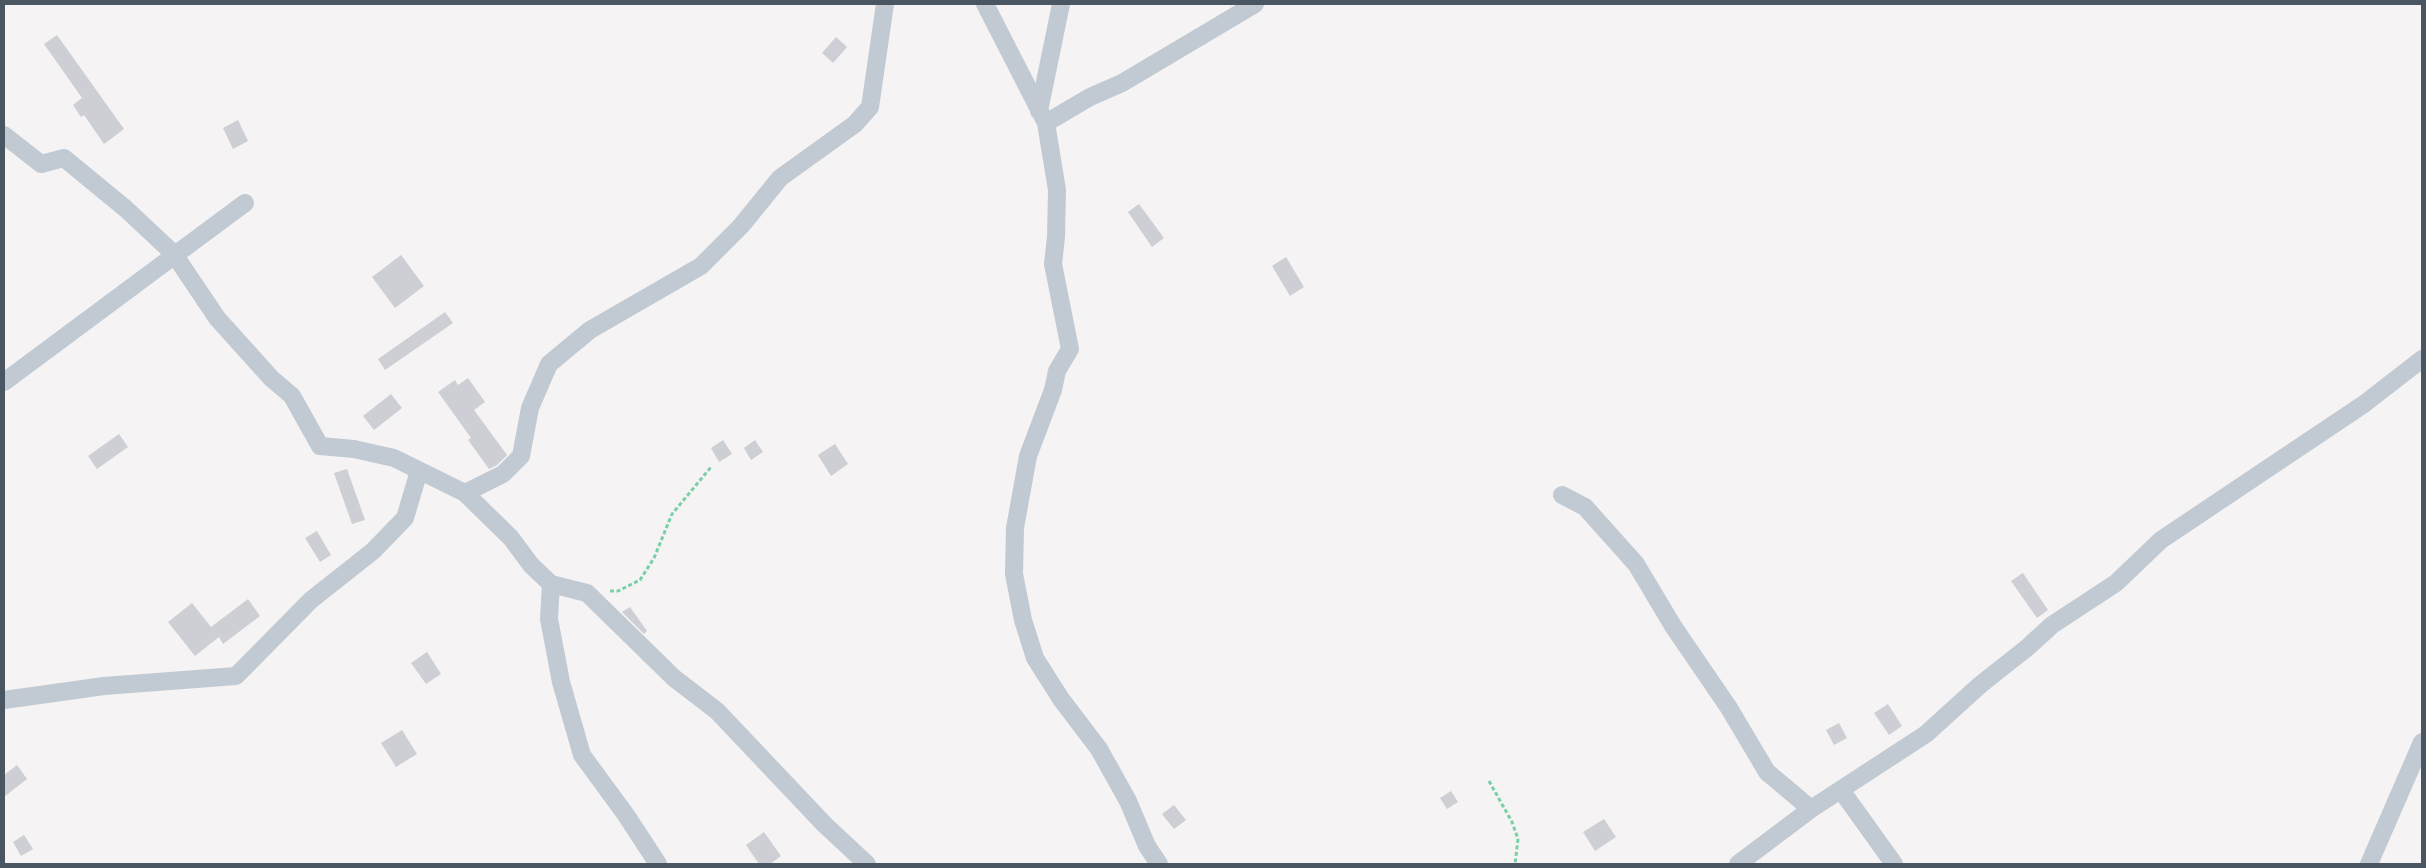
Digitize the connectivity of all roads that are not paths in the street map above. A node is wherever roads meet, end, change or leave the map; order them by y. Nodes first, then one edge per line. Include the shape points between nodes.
1 (885, 4) edge
2 (985, 4) edge
3 (1061, 4) edge
4 (1255, 4) edge
5 (1042, 117) junction
6 (4, 135) edge
7 (245, 203) dead end
8 (174, 254) junction
9 (2422, 359) edge
10 (4, 382) edge
11 (419, 471) junction
12 (465, 493) junction
13 (1562, 494) dead end
14 (551, 584) junction
15 (4, 700) edge
16 (2422, 742) edge
17 (1840, 790) junction
18 (1811, 809) junction
19 (658, 864) edge
20 (868, 864) edge
21 (1159, 864) edge
22 (1738, 864) edge
23 (1894, 864) edge
24 (2369, 864) edge

1 - 12 street via 870,107 856,124 780,178 741,226 701,266 590,330 549,364 530,408 521,456 503,474
2 - 5 street
3 - 5 street
4 - 5 street via 1122,83
5 - 21 street via 1057,190 1053,264 1070,349 1057,371 1028,456 1015,528 1014,574 1035,658 1061,700 1099,750
6 - 8 street via 41,164 64,158
7 - 8 street
8 - 10 street
8 - 11 street via 217,318 271,378 292,396 320,446 394,458
9 - 17 street via 2364,404 2161,540 2116,583 2052,625 1926,734
11 - 12 street
11 - 15 street via 406,518 373,551 311,600 236,676 104,686
12 - 14 street via 511,538 531,565
13 - 18 street via 1585,507 1636,564 1767,772
14 - 19 street via 549,619 561,682 582,755
14 - 20 street via 587,593 674,678 717,711 825,825
16 - 24 street
17 - 18 street
17 - 23 street
18 - 22 street

